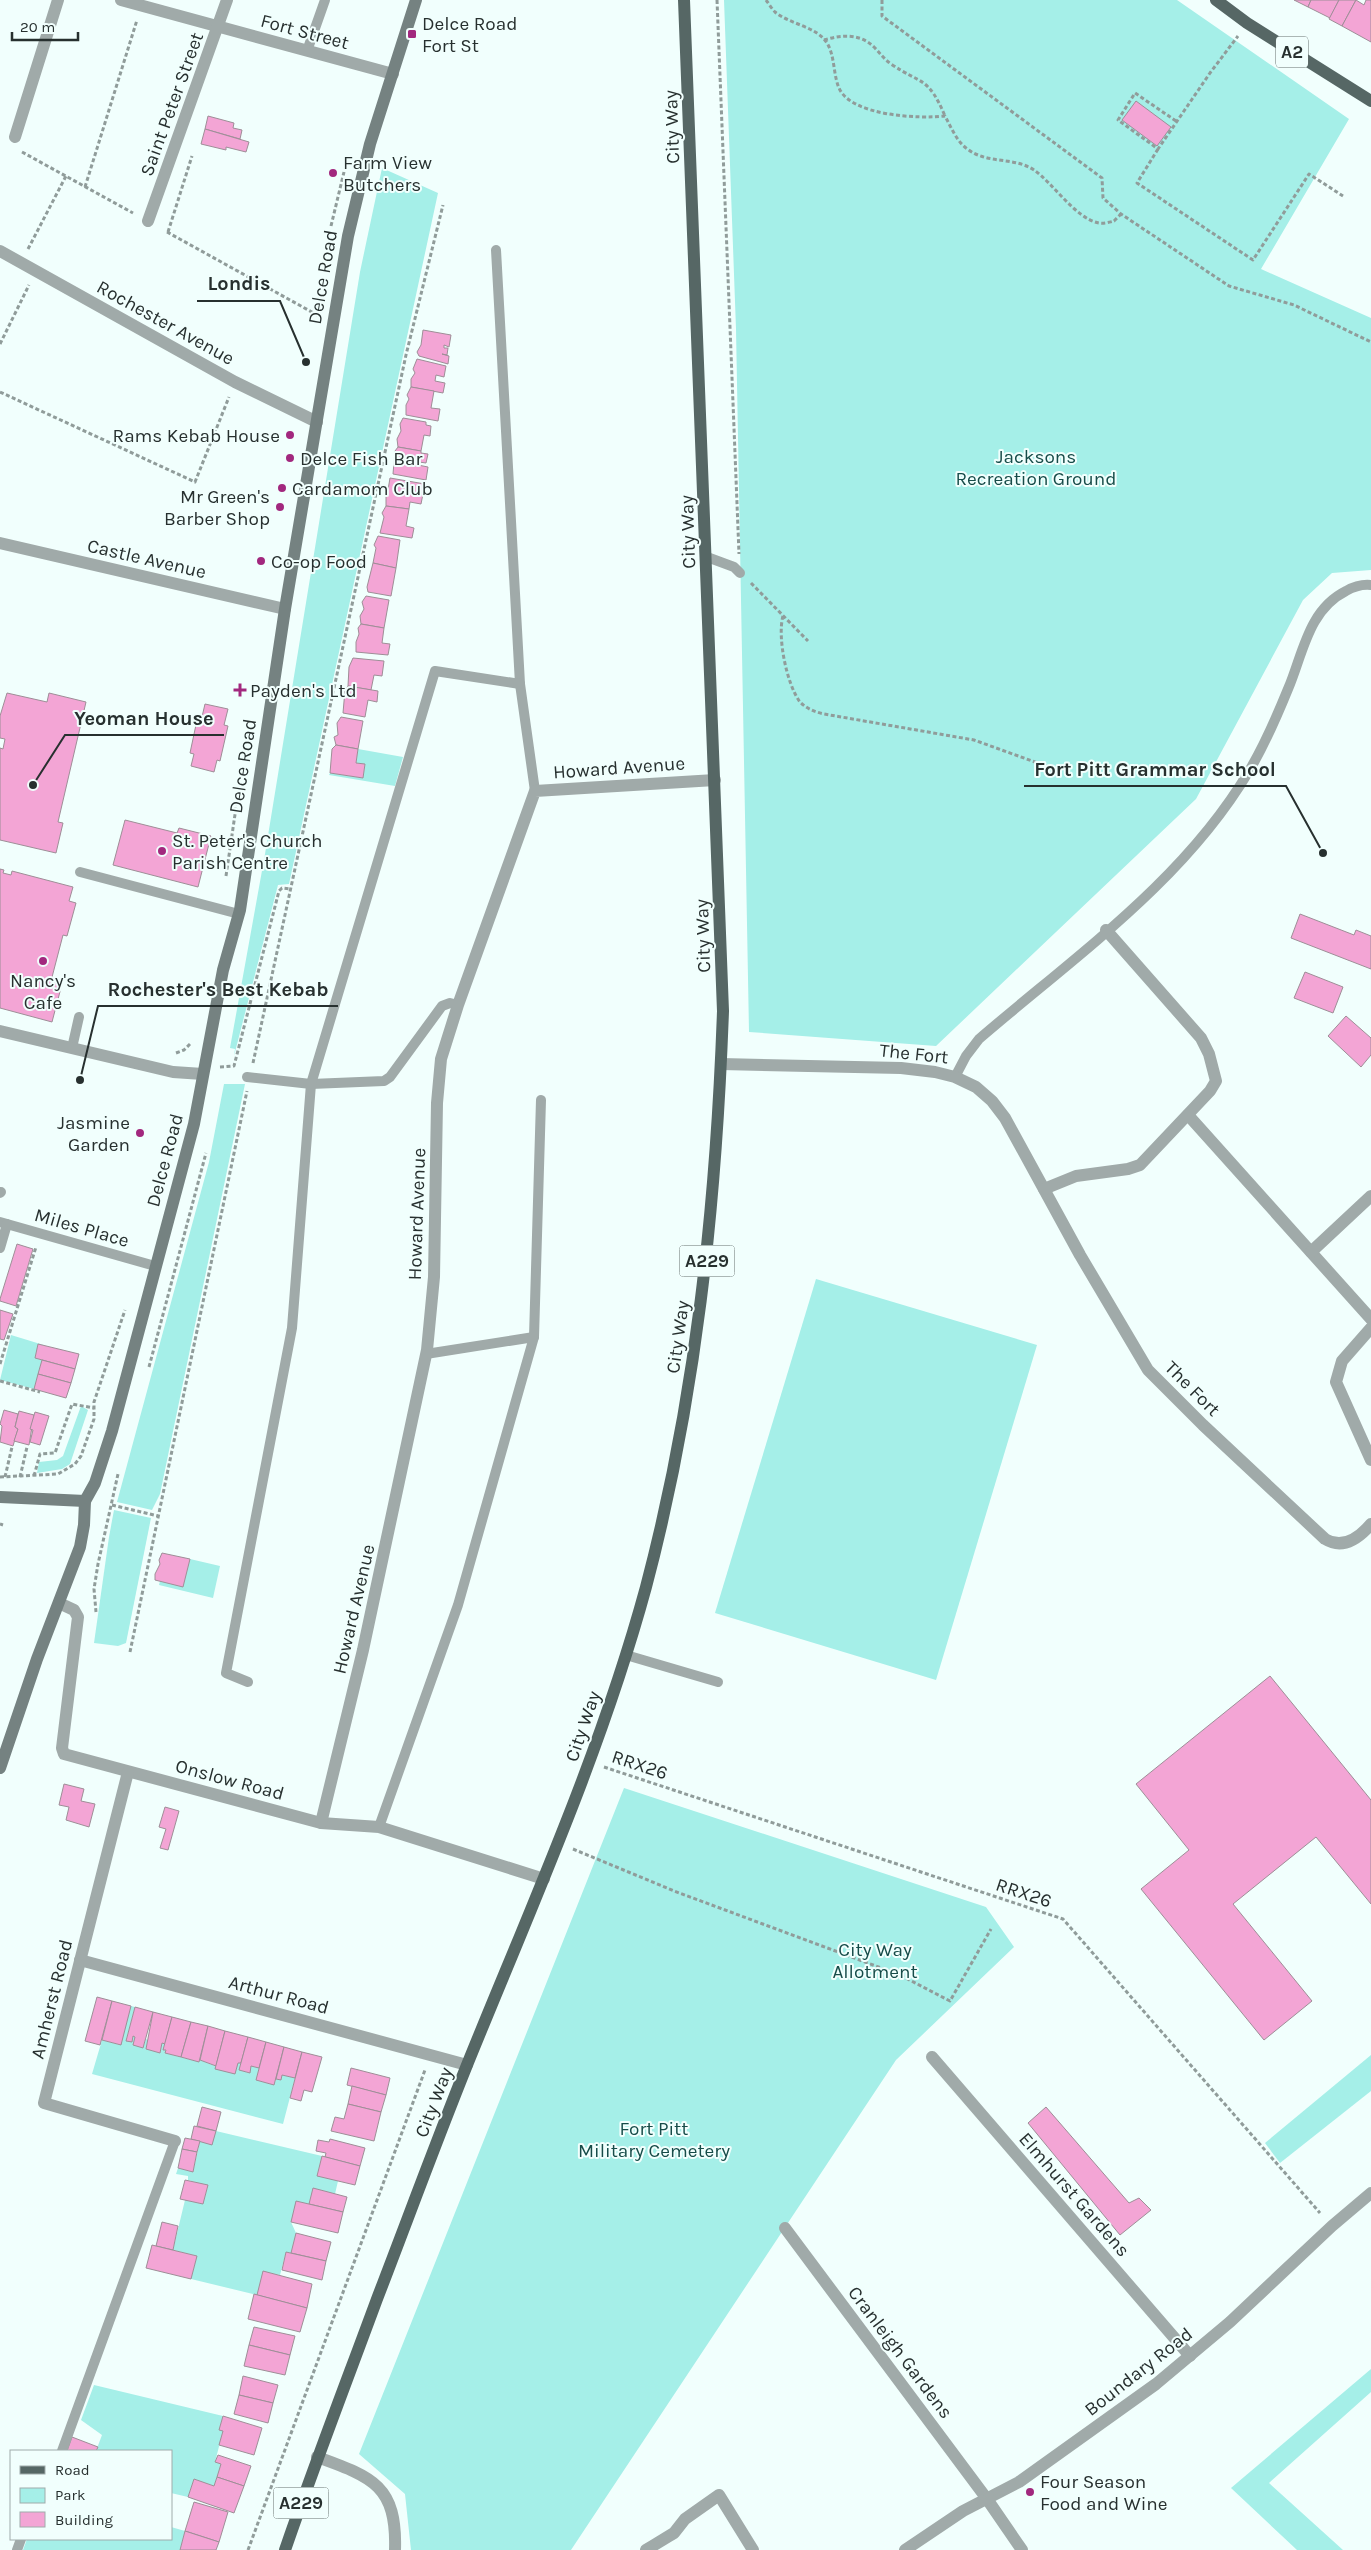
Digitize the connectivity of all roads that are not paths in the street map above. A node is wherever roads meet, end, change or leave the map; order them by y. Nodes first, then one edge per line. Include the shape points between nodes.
1 (58, 0) edge
2 (121, 0) edge
3 (227, 0) edge
4 (326, 0) edge
5 (416, 0) edge
6 (684, 0) edge
7 (1216, 0) edge
8 (218, 28) junction
9 (307, 50) junction
10 (393, 74) junction
11 (1371, 101) edge
12 (15, 136) dead end
13 (148, 221) road end
14 (496, 250) dead end
15 (0, 251) edge
16 (317, 422) junction
17 (0, 543) edge
18 (707, 557) junction
19 (740, 573) road end
20 (1371, 585) edge
21 (285, 609) junction
22 (520, 684) junction
23 (715, 780) junction
24 (535, 791) junction
25 (80, 872) dead end
26 (239, 914) junction
27 (1106, 930) junction
28 (458, 1005) junction
29 (79, 1017) dead end
30 (0, 1031) edge
31 (72, 1048) junction
32 (721, 1064) junction
33 (203, 1074) junction
34 (249, 1077) road end
35 (956, 1077) junction
36 (311, 1084) junction
37 (541, 1100) dead end
38 (1188, 1115) junction
39 (1044, 1189) junction
40 (1371, 1196) edge
41 (3, 1223) edge
42 (0, 1248) edge
43 (1311, 1252) junction
44 (155, 1266) junction
45 (1371, 1318) edge
46 (1371, 1328) edge
47 (534, 1337) junction
48 (426, 1354) junction
49 (1371, 1460) edge
50 (0, 1497) edge
51 (85, 1501) junction
52 (1371, 1524) edge
53 (58, 1603) junction
54 (626, 1655) junction
55 (248, 1682) dead end
56 (718, 1682) dead end
57 (0, 1768) edge
58 (128, 1772) junction
59 (321, 1823) junction
60 (380, 1827) junction
61 (544, 1879) junction
62 (80, 1960) junction
63 (932, 2057) dead end
64 (467, 2065) junction
65 (175, 2141) joint
66 (1371, 2193) edge
67 (785, 2228) dead end
68 (1190, 2356) junction
69 (62, 2450) edge
70 (317, 2457) junction
71 (987, 2499) junction
72 (285, 2550) edge
73 (395, 2550) edge
74 (646, 2550) edge
75 (753, 2550) edge
76 (905, 2550) edge
77 (1022, 2550) edge

1 - 12 street
2 - 8 street, Fort Street
3 - 8 street, Saint Peter Street
4 - 9 lane
5 - 10 street, Delce Road
6 - 18 main road, City Way / A229
7 - 11 main road, A2 via 1247,24
8 - 9 street, Fort Street
8 - 13 street, Saint Peter Street
9 - 10 street, Fort Street
10 - 16 street, Delce Road via 366,156 348,236
14 - 22 lane
15 - 16 street, Rochester Avenue via 235,382
16 - 21 street, Delce Road
17 - 21 street, Castle Avenue
18 - 19 lane via 734,566
18 - 23 main road, City Way / A229
20 - 27 lane via 1337,595 1324,607 1311,627 1288,689 1252,764 1228,804 1181,861
21 - 26 street, Delce Road
22 - 24 lane
22 - 36 lane via 435,671
23 - 24 street, Howard Avenue
23 - 32 main road, City Way / A229 via 723,1002
24 - 28 street, Howard Avenue
25 - 26 lane
26 - 33 street, Delce Road via 227,954
27 - 35 lane via 979,1040 966,1056
27 - 38 street via 1207,1049 1216,1081
28 - 36 lane via 448,1003 442,1006 386,1080
28 - 48 street, Howard Avenue via 439,1074 434,1277
29 - 31 lane
30 - 31 street
31 - 33 street via 173,1072
32 - 35 street, The Fort via 901,1068
32 - 54 main road, City Way / A229 via 712,1204 694,1355 667,1500
33 - 44 street, Delce Road via 186,1157
34 - 36 lane
35 - 39 street, The Fort via 976,1087 996,1106
36 - 55 lane via 292,1328 226,1673
37 - 47 lane
38 - 39 street via 1138,1166 1076,1176
38 - 43 street
39 - 52 street, The Fort via 1117,1319 1158,1381 1325,1539 1346,1543
40 - 43 street
41 - 42 lane
41 - 44 lane, Miles Place
43 - 45 street
44 - 51 street, Delce Road via 112,1431 95,1483
46 - 49 street via 1342,1361 1336,1382
47 - 48 lane
47 - 60 lane via 458,1605
48 - 59 street, Howard Avenue via 365,1641
50 - 51 street
51 - 53 street via 83,1536
53 - 57 street
53 - 58 street, Onslow Road via 74,1610 78,1617 63,1752
54 - 56 lane
54 - 61 main road, City Way / A229 via 590,1762
58 - 59 street, Onslow Road
58 - 62 street, Amherst Road
59 - 60 street, Onslow Road
60 - 61 street, Onslow Road
61 - 64 main road, City Way / A229
62 - 64 street, Arthur Road
62 - 65 street, Amherst Road via 44,2103
63 - 68 street, Elmhurst Gardens
64 - 70 main road, City Way / A229
65 - 69 lane
66 - 68 street, Boundary Road
67 - 71 street, Cranleigh Gardens
68 - 71 street, Boundary Road via 1147,2391 1028,2476
70 - 72 main road, City Way / A229
70 - 73 street via 366,2477 388,2498 393,2512
71 - 76 street, Boundary Road via 957,2514
71 - 77 street, Cranleigh Gardens
74 - 75 street via 674,2533 685,2519 718,2495

